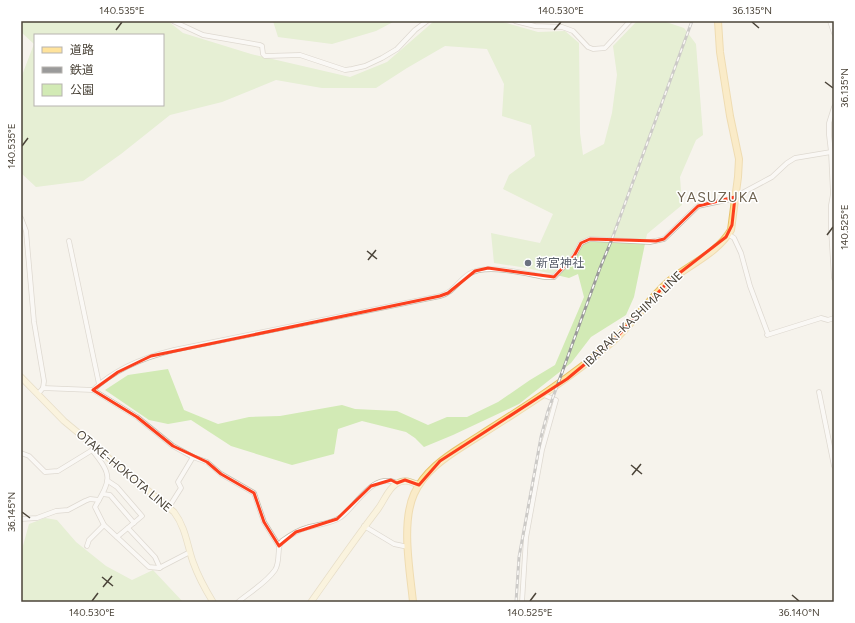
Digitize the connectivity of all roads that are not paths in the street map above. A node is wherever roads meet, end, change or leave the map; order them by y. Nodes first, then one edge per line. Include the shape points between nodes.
1 (174, 21) edge
2 (427, 21) edge
3 (516, 21) edge
4 (630, 21) edge
5 (718, 21) edge
6 (830, 21) edge
7 (834, 33) edge
8 (834, 107) edge
9 (831, 152) junction
10 (735, 197) junction
11 (21, 218) edge
12 (728, 234) junction
13 (69, 241) dead end
14 (834, 278) edge
15 (834, 318) edge
16 (21, 377) edge
17 (99, 384) junction
18 (43, 388) junction
19 (93, 390) junction
20 (818, 392) dead end
21 (38, 394) junction
22 (544, 395) junction
23 (94, 449) junction
24 (21, 453) edge
25 (193, 457) junction
26 (834, 466) edge
27 (108, 481) junction
28 (397, 483) junction
29 (419, 485) junction
30 (103, 494) junction
31 (99, 500) junction
32 (169, 508) junction
33 (21, 519) edge
34 (134, 523) junction
35 (104, 525) junction
36 (364, 526) junction
37 (128, 528) junction
38 (117, 537) junction
39 (88, 546) dead end
40 (279, 546) junction
41 (408, 547) junction
42 (190, 552) junction
43 (160, 568) junction
44 (213, 602) edge
45 (238, 602) edge
46 (311, 602) edge
47 (413, 602) edge
48 (522, 602) edge

1 - 2 street via 203,35 260,45 265,56 300,55 345,70 365,66 382,58 397,49
3 - 4 street via 535,26 562,26 573,31 583,43 593,49 605,48
5 - 10 main road, IBARAKI-KASHIMA LINE via 720,52 739,159
6 - 7 street
8 - 9 street via 829,123
9 - 10 street via 796,158 772,177
9 - 14 street
10 - 12 main road, IBARAKI-KASHIMA LINE via 732,225
10 - 17 street via 698,206 664,238 656,241 590,239 582,243 574,256 554,277 488,268 475,271 448,293 440,296 168,351 151,356
11 - 18 street via 26,231
12 - 15 street via 734,238 741,253 767,334 821,318
12 - 22 main road, IBARAKI-KASHIMA LINE via 713,250 668,282 614,340
13 - 17 street
16 - 21 main road, OTAKE-HOKOTA LINE
17 - 19 street
18 - 19 street
18 - 21 street
19 - 25 street via 137,417 173,446
20 - 26 street
21 - 23 main road, OTAKE-HOKOTA LINE
22 - 29 main road, IBARAKI-KASHIMA LINE via 440,461
22 - 48 street via 556,400 542,450 526,538
23 - 24 street via 58,472 45,472 29,456
23 - 27 street via 108,474
23 - 32 main road, OTAKE-HOKOTA LINE
25 - 32 street via 178,482 180,488
25 - 40 street via 207,462 254,493 264,522
27 - 30 street
27 - 34 street via 117,486 142,516
28 - 29 main road via 406,480
28 - 36 main road
28 - 40 street via 391,480 371,486 337,520 296,532
29 - 41 main road, IBARAKI-KASHIMA LINE via 411,505
30 - 31 street
30 - 34 street via 110,495
31 - 33 street via 90,499 68,510 56,510 37,518
31 - 35 street via 95,507
32 - 42 main road, OTAKE-HOKOTA LINE via 180,520
34 - 37 street
35 - 38 street
35 - 39 street via 89,540
36 - 41 street via 394,544
36 - 46 main road
37 - 38 street
37 - 43 street via 155,557
38 - 43 street via 149,567
40 - 45 street via 279,561 275,570
41 - 47 main road, IBARAKI-KASHIMA LINE
42 - 43 street
42 - 44 main road, OTAKE-HOKOTA LINE via 199,577

